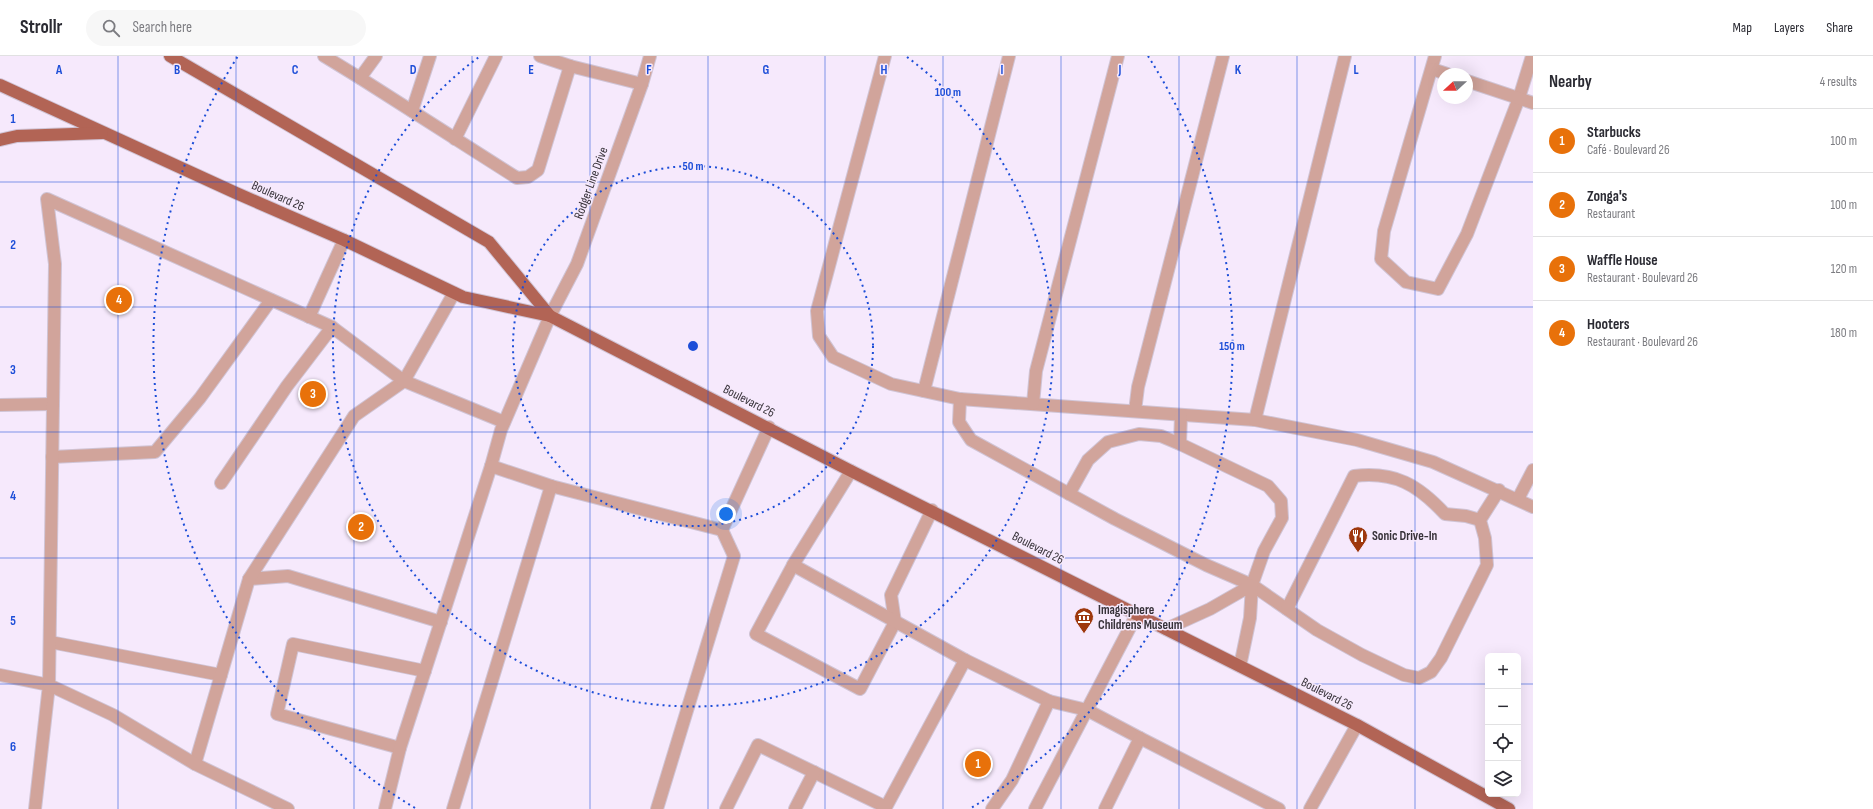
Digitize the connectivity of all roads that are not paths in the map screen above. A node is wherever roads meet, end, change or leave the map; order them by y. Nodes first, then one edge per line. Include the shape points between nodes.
1 (170, 56) edge
2 (324, 56) edge
3 (376, 56) edge
4 (430, 56) edge
5 (496, 56) edge
6 (540, 56) edge
7 (650, 56) edge
8 (885, 56) edge
9 (1009, 56) edge
10 (1118, 56) edge
11 (1223, 56) edge
12 (1345, 56) edge
13 (1435, 56) edge
14 (1532, 56) edge
15 (570, 66) junction
16 (1432, 69) junction
17 (1437, 71) edge
18 (360, 78) junction
19 (1473, 83) edge
20 (642, 84) junction
21 (0, 85) edge
22 (1518, 98) junction
23 (1533, 103) edge
24 (412, 111) junction
25 (104, 133) junction
26 (455, 139) junction
27 (0, 140) edge
28 (344, 240) junction
29 (454, 293) junction
30 (271, 300) junction
31 (550, 316) junction
32 (309, 317) junction
33 (332, 327) junction
34 (404, 381) junction
35 (924, 391) junction
36 (960, 399) junction
37 (53, 404) junction
38 (1033, 404) junction
39 (0, 405) edge
40 (1135, 411) junction
41 (1182, 414) junction
42 (1255, 420) junction
43 (504, 422) junction
44 (769, 427) junction
45 (1180, 444) junction
46 (52, 457) junction
47 (492, 466) junction
48 (1533, 470) edge
49 (851, 471) junction
50 (221, 483) dead end
51 (551, 486) junction
52 (1499, 490) junction
53 (1069, 494) junction
54 (1518, 499) junction
55 (1533, 507) edge
56 (932, 510) junction
57 (1480, 520) junction
58 (722, 530) junction
59 (793, 566) junction
60 (250, 579) junction
61 (1252, 585) junction
62 (1287, 609) junction
63 (1137, 614) junction
64 (441, 622) junction
65 (896, 622) junction
66 (1166, 628) junction
67 (50, 642) junction
68 (966, 660) junction
69 (1240, 666) junction
70 (425, 671) junction
71 (0, 675) edge
72 (221, 675) junction
73 (49, 686) junction
74 (1049, 701) junction
75 (1087, 710) junction
76 (1357, 725) junction
77 (1140, 738) junction
78 (400, 748) junction
79 (194, 764) junction
80 (814, 772) junction
81 (887, 808) edge
82 (35, 809) edge
83 (288, 809) edge
84 (385, 809) edge
85 (453, 809) edge
86 (657, 809) edge
87 (726, 809) edge
88 (795, 809) edge
89 (992, 809) edge
90 (1035, 809) edge
91 (1105, 809) edge
92 (1279, 809) edge
93 (1310, 809) edge
94 (1510, 809) edge

1 - 31 main road, Boulevard 26 via 488,242
2 - 18 street
3 - 18 street
4 - 24 street
5 - 26 street
6 - 15 street
7 - 20 street, Rodger Line Drive
8 - 35 street via 817,311 819,336 833,357 891,384
9 - 35 street
10 - 38 street via 1036,371
11 - 40 street via 1138,387
12 - 42 street
13 - 16 street
14 - 22 street
15 - 20 street
15 - 26 street via 538,170 528,177 517,178
16 - 17 street
16 - 22 street via 1384,231 1381,259 1406,282 1438,289 1467,234
18 - 24 street
19 - 22 street
20 - 31 street, Rodger Line Drive via 577,264
21 - 25 main road, Boulevard 26
22 - 23 street
24 - 26 street
25 - 27 main road via 17,136
25 - 28 main road, Boulevard 26
28 - 29 main road, Boulevard 26
28 - 32 street
29 - 31 main road, Boulevard 26
29 - 34 street
30 - 32 street
30 - 37 street via 47,199 55,264
30 - 46 street via 200,398 155,452
31 - 43 street, Rodger Line Drive
31 - 44 main road, Boulevard 26
32 - 33 street
33 - 34 street
33 - 50 street via 287,386
34 - 43 street
34 - 60 street via 354,416
35 - 36 street
36 - 38 street
36 - 53 street via 959,422 971,440
37 - 39 street
37 - 46 street
38 - 40 street
40 - 41 street
41 - 42 street
41 - 45 street
42 - 52 street via 1364,442 1433,462
43 - 47 street, Rodger Line Drive
44 - 49 main road, Boulevard 26
44 - 58 street
45 - 53 street via 1161,436 1139,434 1108,442 1088,460
45 - 61 street via 1268,486 1281,501 1282,518 1264,551
46 - 67 street
47 - 51 street
47 - 64 street, Rodger Line Drive
48 - 54 street
49 - 56 main road, Boulevard 26
49 - 59 street
51 - 58 street
51 - 85 street
52 - 54 street
52 - 57 street
53 - 61 street via 1206,565
54 - 55 street
56 - 63 main road, Boulevard 26
56 - 65 street via 891,595
57 - 62 street via 1445,514 1428,496 1386,475 1354,476
57 - 62 street via 1485,538 1487,565 1441,658 1431,672 1419,678 1362,655 1317,630
58 - 86 street via 734,556
59 - 65 street
59 - 65 street via 756,634 860,689
60 - 64 street via 288,576
60 - 72 street
61 - 62 street
61 - 66 street via 1210,609
61 - 69 street via 1250,618
63 - 66 main road, Boulevard 26
63 - 75 street
64 - 70 street, Rodger Line Drive
65 - 68 street
66 - 69 main road, Boulevard 26
67 - 72 street
67 - 73 street
68 - 74 street
68 - 81 street
69 - 76 main road, Boulevard 26
70 - 78 street, Rodger Line Drive
70 - 78 street via 294,644 277,714
71 - 73 street
72 - 79 street
73 - 79 street via 113,715
73 - 82 street
74 - 75 street
74 - 89 street via 1012,780
75 - 77 street
75 - 90 street
76 - 93 street
76 - 94 main road, Boulevard 26
77 - 91 street
77 - 92 street
78 - 84 street, Rodger Line Drive
79 - 83 street
80 - 81 street
80 - 87 street via 758,745
80 - 88 street

